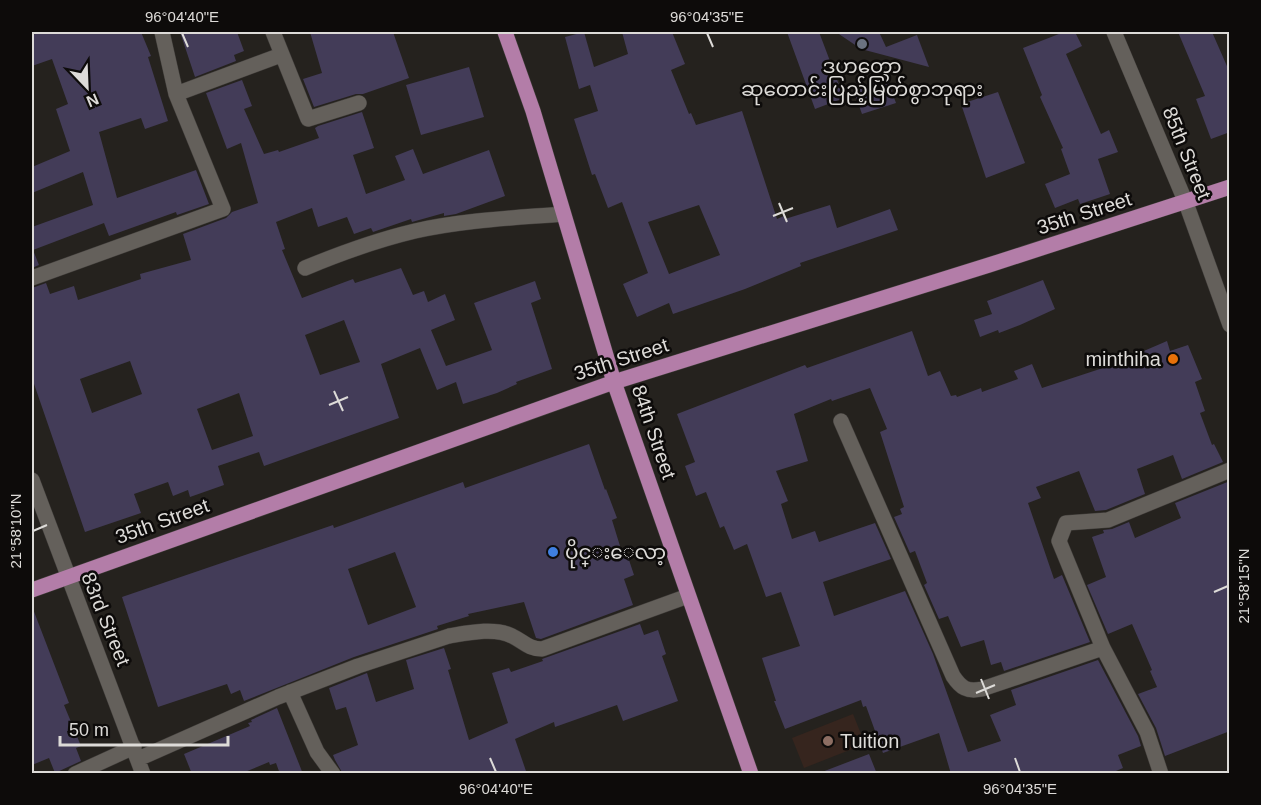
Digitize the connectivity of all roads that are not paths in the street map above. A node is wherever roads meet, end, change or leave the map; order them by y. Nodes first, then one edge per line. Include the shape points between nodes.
1 (162, 32) edge
2 (273, 32) edge
3 (505, 32) edge
4 (1114, 32) edge
5 (281, 55) junction
6 (176, 94) junction
7 (359, 103) dead end
8 (1230, 187) edge
9 (1186, 203) junction
10 (563, 214) junction
11 (305, 268) dead end
12 (32, 278) edge
13 (1230, 325) edge
14 (615, 382) junction
15 (841, 421) dead end
16 (1230, 470) edge
17 (32, 480) edge
18 (67, 577) junction
19 (32, 590) edge
20 (688, 596) junction
21 (1103, 648) junction
22 (290, 692) junction
23 (138, 760) edge
24 (75, 774) edge
25 (333, 774) edge
26 (751, 774) edge
27 (1161, 774) edge

1 - 6 street
2 - 5 street
3 - 10 main road, 84th Street
4 - 9 street, 85th Street
5 - 6 street
5 - 7 street via 308,119
6 - 12 street via 223,209
8 - 9 main road, 35th Street
9 - 13 street, 85th Street
9 - 14 main road, 35th Street
10 - 11 street via 415,231 347,250
10 - 14 main road, 84th Street
14 - 18 main road, 35th Street
14 - 20 main road, 84th Street
15 - 21 street via 960,687 982,689
16 - 21 street via 1108,519 1066,523 1059,541
17 - 18 street, 83rd Street
18 - 19 main road, 35th Street
18 - 23 street, 83rd Street
20 - 22 street via 542,649 529,647 508,634 463,634 358,666
20 - 26 main road, 84th Street
21 - 27 street via 1147,732
22 - 23 street
22 - 25 street via 317,752
23 - 24 street

